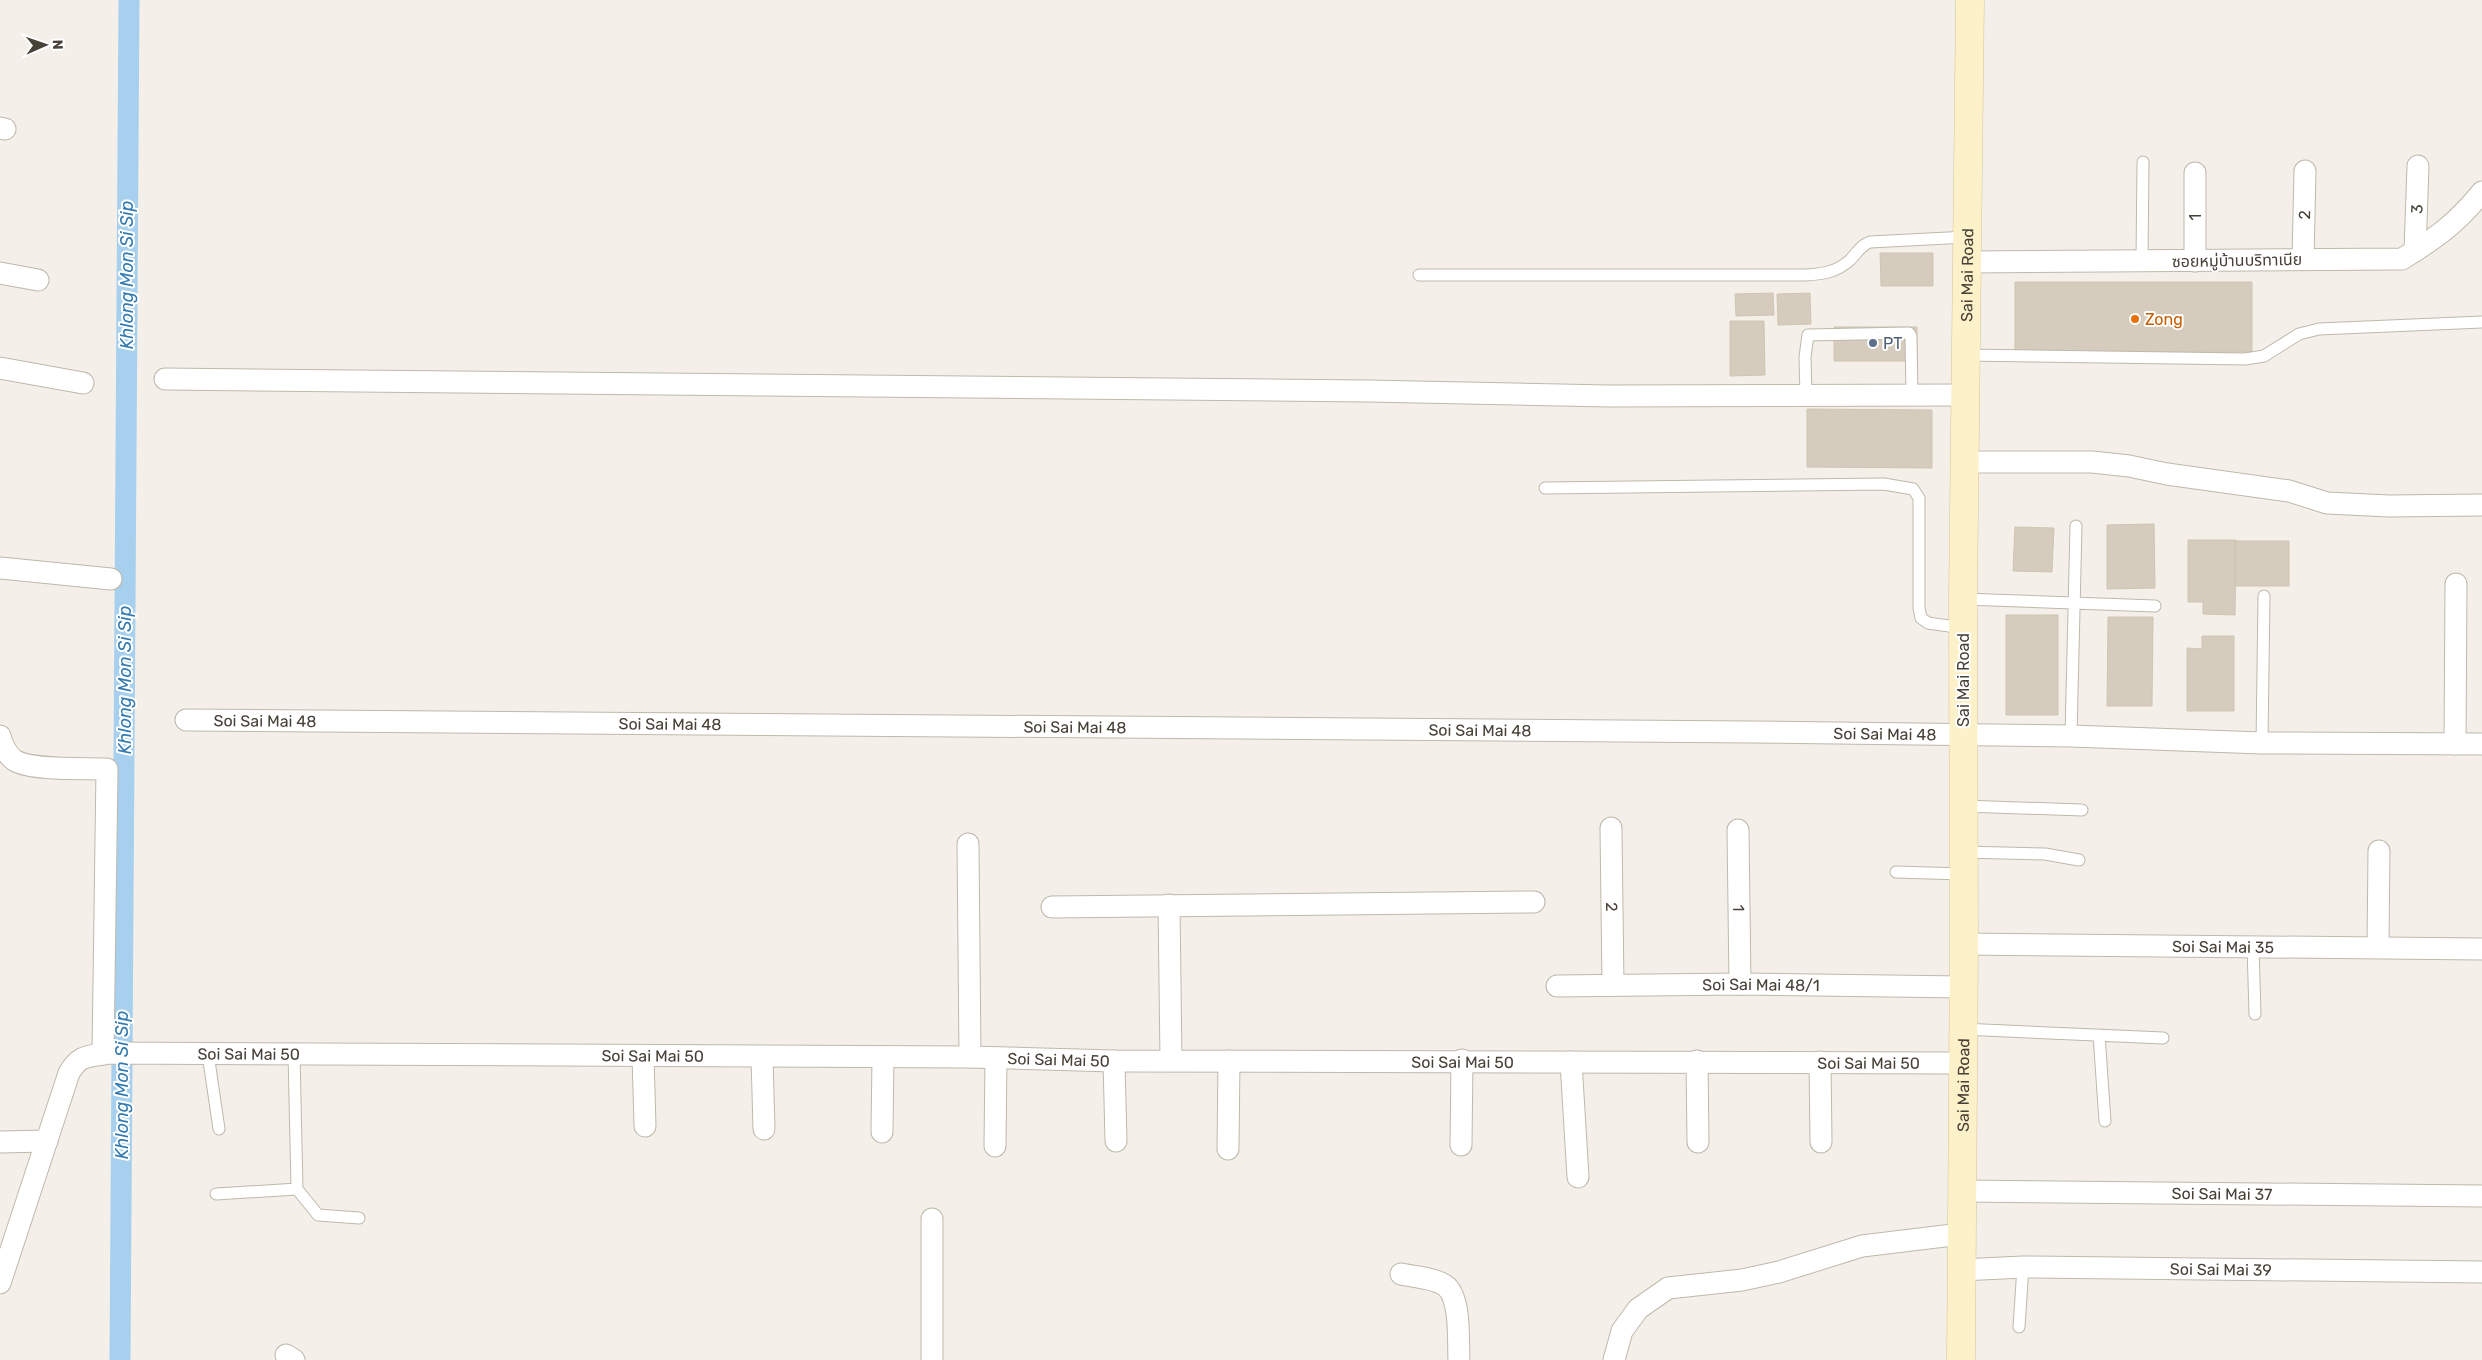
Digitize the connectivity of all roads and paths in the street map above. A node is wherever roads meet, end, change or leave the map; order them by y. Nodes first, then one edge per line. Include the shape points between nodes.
1 (1970, 0) edge
2 (2143, 162) dead end
3 (2418, 166) dead end
4 (2305, 171) dead end
5 (2195, 173) dead end
6 (2482, 192) edge
7 (1967, 249) junction
8 (2415, 250) junction
9 (2303, 259) junction
10 (2195, 260) junction
11 (2142, 261) junction
12 (0, 272) edge
13 (1419, 275) dead end
14 (38, 280) dead end
15 (2482, 322) edge
16 (1967, 355) junction
17 (0, 368) edge
18 (165, 379) dead end
19 (83, 382) dead end
20 (1966, 395) junction
21 (1806, 396) junction
22 (1912, 396) junction
23 (1966, 462) junction
24 (1545, 488) dead end
25 (2482, 505) edge
26 (2076, 526) dead end
27 (0, 568) edge
28 (111, 578) dead end
29 (2456, 584) dead end
30 (2264, 596) dead end
31 (1963, 599) junction
32 (2074, 602) junction
33 (2155, 606) dead end
34 (1963, 628) junction
35 (186, 720) dead end
36 (1963, 734) junction
37 (0, 736) edge
38 (2071, 736) junction
39 (2262, 743) junction
40 (2454, 744) junction
41 (2482, 744) edge
42 (1963, 806) junction
43 (2082, 810) dead end
44 (1611, 828) dead end
45 (1738, 830) dead end
46 (968, 844) dead end
47 (2378, 851) dead end
48 (2079, 860) dead end
49 (1963, 863) junction
50 (1896, 872) dead end
51 (1534, 902) dead end
52 (1169, 905) junction
53 (1052, 907) dead end
54 (1964, 944) junction
55 (2253, 946) junction
56 (2378, 947) junction
57 (2482, 948) edge
58 (1740, 984) junction
59 (1613, 985) junction
60 (1557, 986) dead end
61 (1963, 987) junction
62 (2256, 1014) dead end
63 (1962, 1029) junction
64 (2099, 1035) junction
65 (2163, 1038) dead end
66 (106, 1054) junction
67 (208, 1054) junction
68 (294, 1054) junction
69 (643, 1056) junction
70 (762, 1057) junction
71 (882, 1057) junction
72 (970, 1057) junction
73 (996, 1058) junction
74 (1171, 1060) junction
75 (1462, 1060) junction
76 (1697, 1060) junction
77 (1114, 1061) junction
78 (1229, 1061) junction
79 (1571, 1062) junction
80 (1820, 1062) junction
81 (1962, 1063) junction
82 (2105, 1122) dead end
83 (645, 1126) dead end
84 (219, 1129) dead end
85 (764, 1129) dead end
86 (882, 1132) dead end
87 (48, 1141) junction
88 (1116, 1141) dead end
89 (0, 1142) edge
90 (1698, 1142) dead end
91 (1820, 1142) dead end
92 (1461, 1145) dead end
93 (995, 1146) dead end
94 (1228, 1149) dead end
95 (1578, 1177) dead end
96 (298, 1189) junction
97 (1962, 1191) junction
98 (216, 1194) dead end
99 (2482, 1196) edge
100 (359, 1218) dead end
101 (932, 1219) dead end
102 (1961, 1234) junction
103 (2023, 1267) junction
104 (1961, 1270) junction
105 (2482, 1272) edge
106 (1401, 1274) dead end
107 (0, 1283) edge
108 (2019, 1328) dead end
109 (932, 1360) edge
110 (1458, 1360) edge
111 (1614, 1360) edge
112 (1961, 1360) edge

1 - 7 main road, Sai Mai Road
2 - 11 lane
3 - 8 street, 3
4 - 9 street, 2
5 - 10 street, 1
6 - 8 street, ซอยหมู่บ้านบริทาเนีย via 2462,217
7 - 11 street, ซอยหมู่บ้านบริทาเนีย
7 - 13 lane via 1870,242 1860,246 1838,269 1825,274 1806,275
7 - 16 main road, Sai Mai Road
8 - 9 street, ซอยหมู่บ้านบริทาเนีย via 2402,259
9 - 10 street, ซอยหมู่บ้านบริทาเนีย
10 - 11 street, ซอยหมู่บ้านบริทาเนีย
12 - 14 street
15 - 16 lane via 2319,329 2299,334 2264,356 2244,359
16 - 20 main road, Sai Mai Road
17 - 19 street
18 - 21 street
20 - 22 street
20 - 23 main road, Sai Mai Road
21 - 22 street
21 - 22 lane via 1808,335 1884,332 1909,333 1911,336
23 - 25 street via 2092,462 2129,466 2289,491 2326,503
23 - 31 main road, Sai Mai Road
24 - 34 lane via 1884,484 1912,489 1919,498 1921,618 1928,623
26 - 32 lane
27 - 28 street
29 - 40 street
30 - 39 lane
31 - 32 lane
31 - 34 main road, Sai Mai Road
32 - 33 lane
32 - 38 lane
34 - 36 main road, Sai Mai Road
35 - 36 street, Soi Sai Mai 48
36 - 38 street, Soi Sai Mai 48
36 - 42 main road, Sai Mai Road
37 - 66 street via 13,759 27,766 107,769
38 - 39 street, Soi Sai Mai 48
39 - 40 street, Soi Sai Mai 48
40 - 41 street, Soi Sai Mai 48
42 - 43 lane
42 - 49 main road, Sai Mai Road
44 - 59 street, 2
45 - 58 street, 1
46 - 72 street
47 - 56 street
48 - 49 lane via 2045,854
49 - 50 lane
49 - 54 main road, Sai Mai Road
51 - 52 street
52 - 53 street
52 - 74 street
54 - 55 street, Soi Sai Mai 35
54 - 61 main road, Sai Mai Road
55 - 56 street, Soi Sai Mai 35
55 - 62 lane
56 - 57 street, Soi Sai Mai 35
58 - 59 street, Soi Sai Mai 48/1
58 - 61 street, Soi Sai Mai 48/1
59 - 60 street, Soi Sai Mai 48/1
61 - 63 main road, Sai Mai Road
63 - 64 lane
63 - 81 main road, Sai Mai Road
64 - 65 lane
64 - 82 lane
66 - 67 street, Soi Sai Mai 50
66 - 87 street, Soi Sai Mai 50 via 83,1057 74,1063
67 - 68 street, Soi Sai Mai 50
67 - 84 lane
68 - 69 street, Soi Sai Mai 50
68 - 96 lane
69 - 70 street, Soi Sai Mai 50
69 - 83 street
70 - 71 street, Soi Sai Mai 50
70 - 85 street
71 - 72 street, Soi Sai Mai 50
71 - 86 street
72 - 73 street, Soi Sai Mai 50
73 - 77 street, Soi Sai Mai 50
73 - 93 street
74 - 77 street, Soi Sai Mai 50
74 - 78 street, Soi Sai Mai 50
75 - 78 street, Soi Sai Mai 50
75 - 79 street, Soi Sai Mai 50
75 - 92 street
76 - 79 street, Soi Sai Mai 50
76 - 80 street, Soi Sai Mai 50
76 - 90 street
77 - 88 street
78 - 94 street
79 - 95 street
80 - 81 street, Soi Sai Mai 50
80 - 91 street
81 - 97 main road, Sai Mai Road
87 - 89 street
87 - 107 street
96 - 98 lane
96 - 100 lane via 318,1216
97 - 99 street, Soi Sai Mai 37
97 - 102 main road, Sai Mai Road
101 - 109 street
102 - 104 main road, Sai Mai Road
102 - 111 street via 1862,1246 1779,1272 1742,1280 1668,1288 1638,1310 1622,1331
103 - 104 street, Soi Sai Mai 39
103 - 105 street, Soi Sai Mai 39
103 - 108 lane
104 - 112 main road, Sai Mai Road
106 - 110 street via 1446,1286 1453,1296

